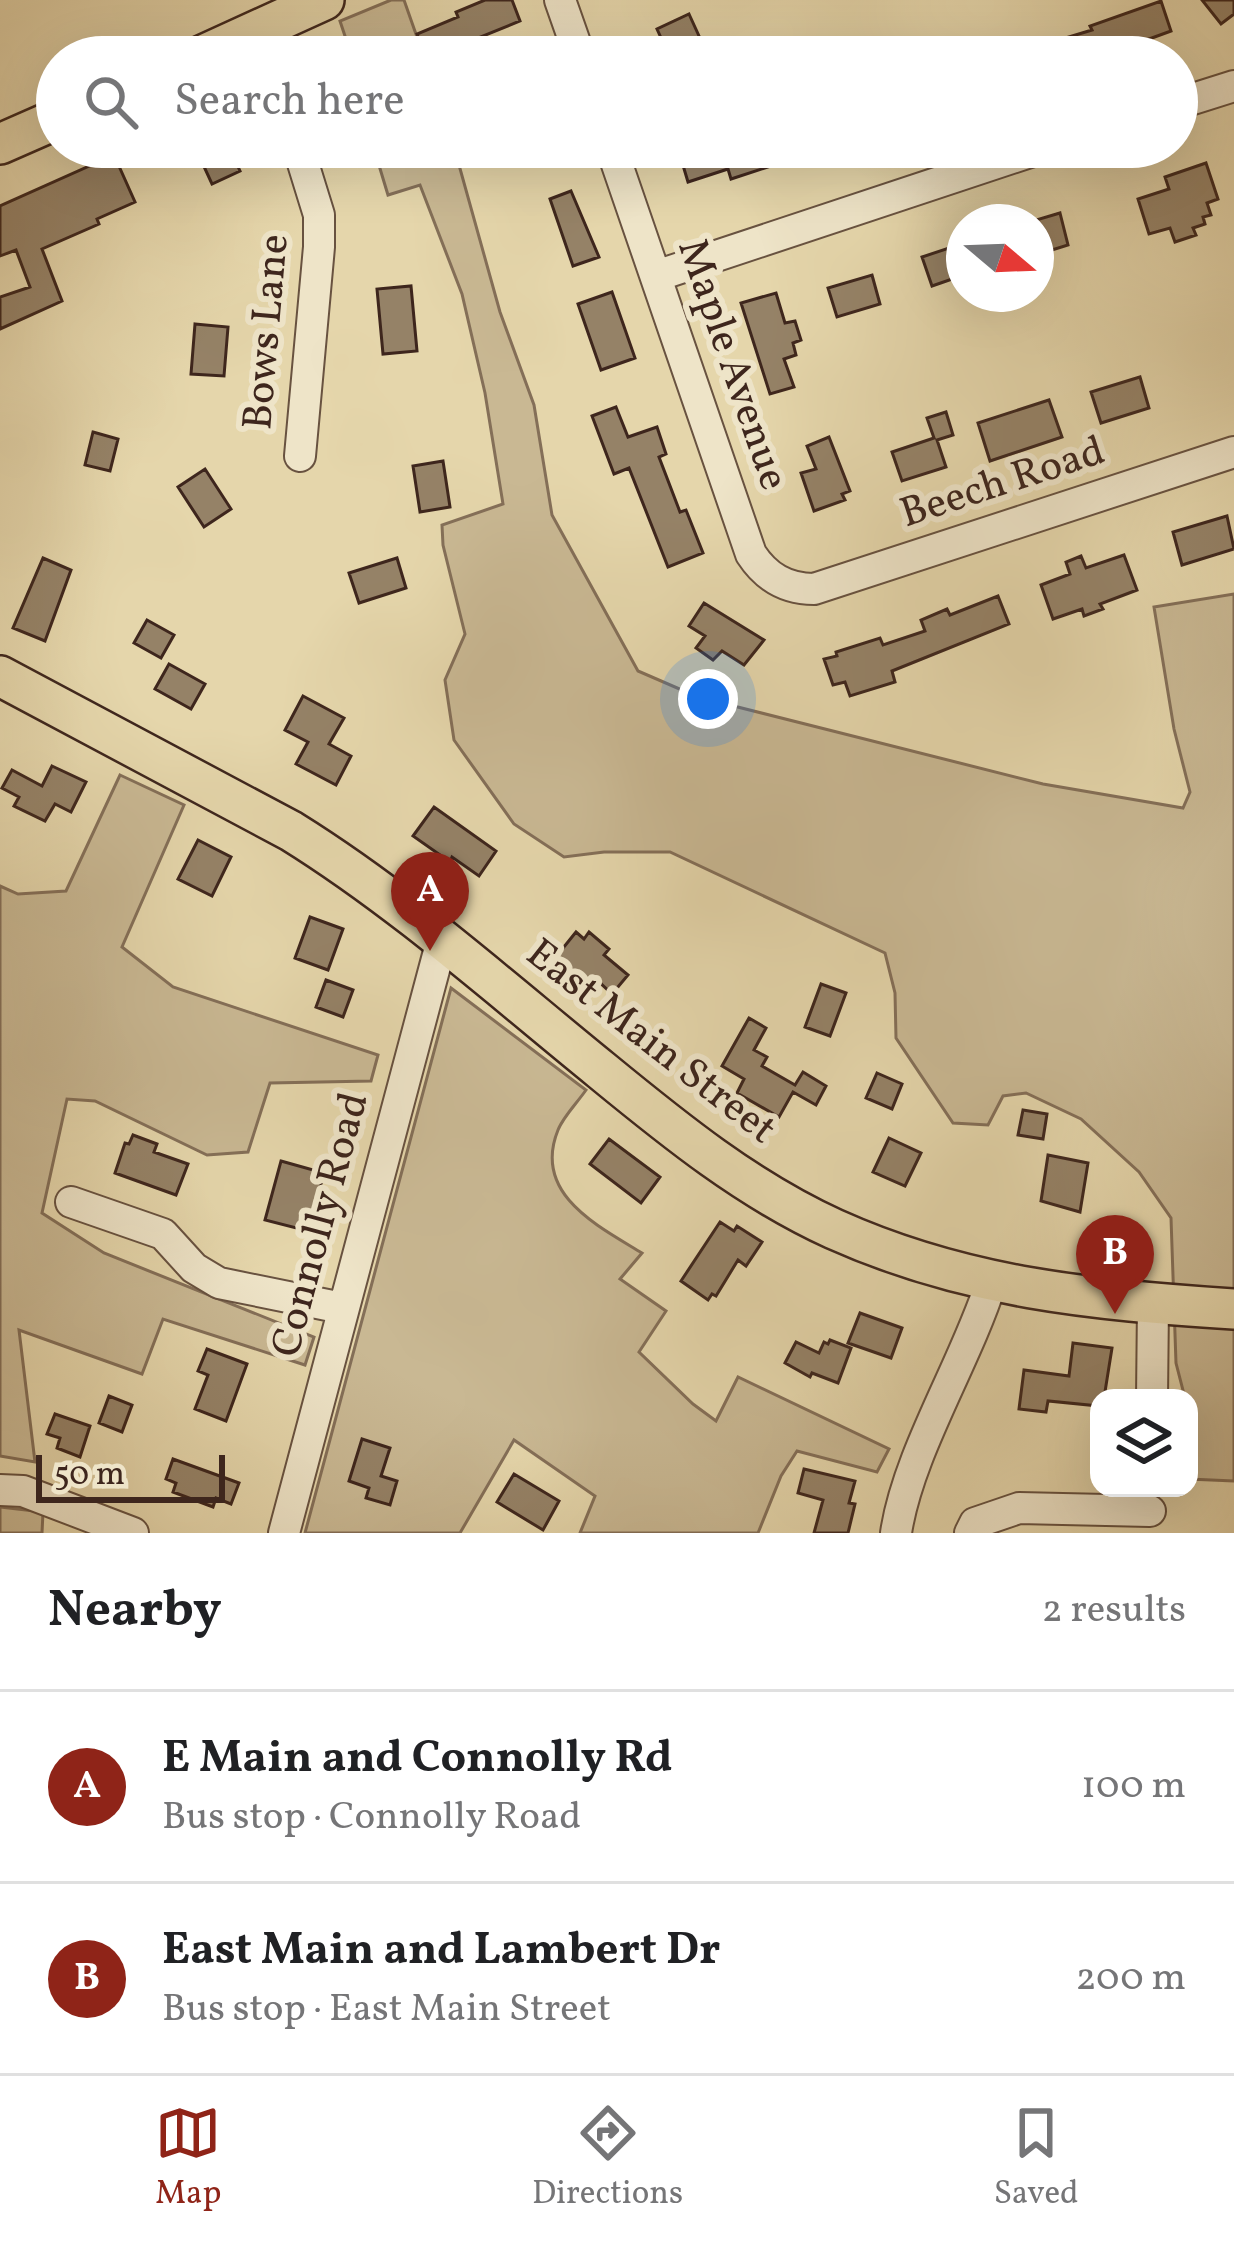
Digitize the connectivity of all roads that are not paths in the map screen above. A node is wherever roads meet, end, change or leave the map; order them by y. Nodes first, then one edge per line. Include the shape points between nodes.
1 (324, 0) edge
2 (560, 0) edge
3 (268, 36) edge
4 (573, 36) edge
5 (1234, 86) edge
6 (1198, 97) edge
7 (36, 128) edge
8 (0, 144) edge
9 (306, 168) edge
10 (618, 168) edge
11 (983, 168) edge
12 (656, 277) junction
13 (1234, 452) edge
14 (300, 456) dead end
15 (797, 589) joint
16 (0, 676) edge
17 (442, 940) junction
18 (71, 1202) dead end
19 (991, 1283) junction
20 (1153, 1304) junction
21 (342, 1308) junction
22 (1234, 1309) edge
23 (1152, 1389) edge
24 (0, 1490) edge
25 (1150, 1510) edge
26 (133, 1533) edge
27 (284, 1533) edge
28 (896, 1533) edge
29 (970, 1533) edge

1 - 3 main road
2 - 4 street
5 - 6 street
7 - 8 main road
9 - 14 street, Bows Lane via 319,231
10 - 12 street, Maple Avenue
11 - 12 street
12 - 15 street, Maple Avenue via 751,554 767,574
13 - 15 street, Beech Road
16 - 17 main road, East Main Street via 291,831
17 - 19 main road, East Main Street via 683,1137 754,1185 849,1235
17 - 21 street, Connolly Road
18 - 21 street via 163,1234 219,1283
19 - 20 main road, East Main Street
19 - 28 street via 905,1490
20 - 22 main road, East Main Street
20 - 23 street
21 - 27 street, Connolly Road
24 - 26 street via 23,1491
25 - 29 street via 1019,1508 975,1523

